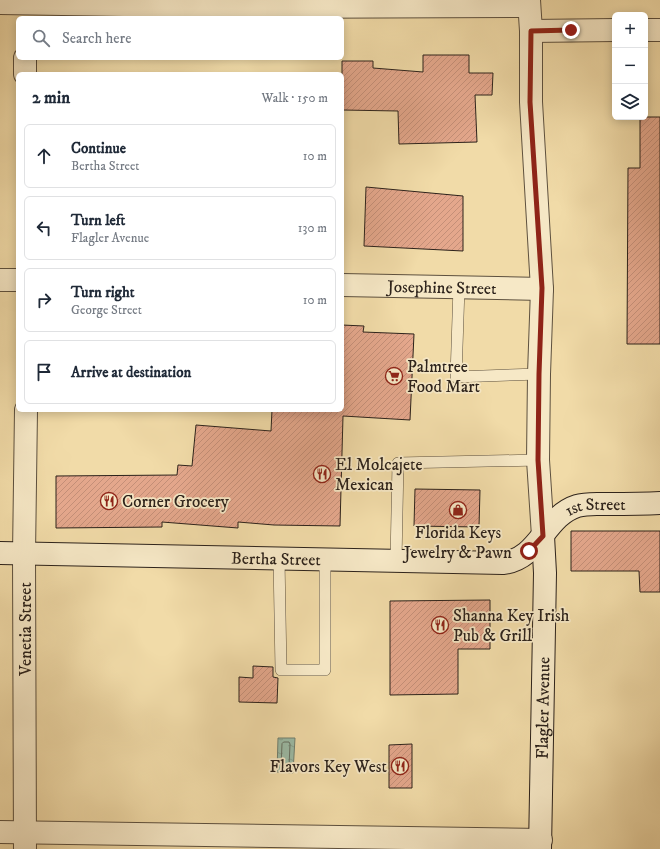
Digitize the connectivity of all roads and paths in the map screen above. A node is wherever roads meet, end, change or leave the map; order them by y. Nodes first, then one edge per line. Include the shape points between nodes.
1 (0, 3) edge
2 (529, 3) edge
3 (248, 4) edge
4 (25, 11) edge
5 (612, 30) edge
6 (648, 30) edge
7 (660, 30) edge
8 (531, 31) junction
9 (25, 60) edge
10 (25, 72) edge
11 (0, 280) edge
12 (16, 280) edge
13 (344, 285) edge
14 (459, 287) junction
15 (542, 288) junction
16 (539, 374) junction
17 (26, 412) edge
18 (538, 460) junction
19 (660, 503) edge
20 (543, 536) junction
21 (0, 554) edge
22 (24, 554) junction
23 (279, 559) junction
24 (325, 560) junction
25 (396, 561) junction
26 (0, 832) edge
27 (25, 841) edge
28 (541, 846) edge

1 - 4 street
2 - 3 street
2 - 8 street, Flagler Avenue
3 - 4 street
5 - 8 street
6 - 7 street
8 - 15 street, Flagler Avenue via 530,102
9 - 10 street
11 - 12 street
13 - 14 street, Josephine Street
14 - 15 street, Josephine Street
14 - 16 lane via 456,377
15 - 16 street, Flagler Avenue
16 - 18 street, Flagler Avenue
17 - 22 street, Venetia Street
18 - 20 street, Flagler Avenue
18 - 25 lane via 398,464
19 - 20 street, 1st Street via 576,506 563,514
20 - 25 street, Bertha Street via 524,556 509,562
20 - 28 street, Flagler Avenue via 545,573
21 - 22 street, Bertha Street
22 - 23 street, Bertha Street
22 - 27 street, Venetia Street
23 - 24 street, Bertha Street
23 - 24 lane via 281,670 325,670
24 - 25 street, Bertha Street
26 - 27 street
27 - 28 street

